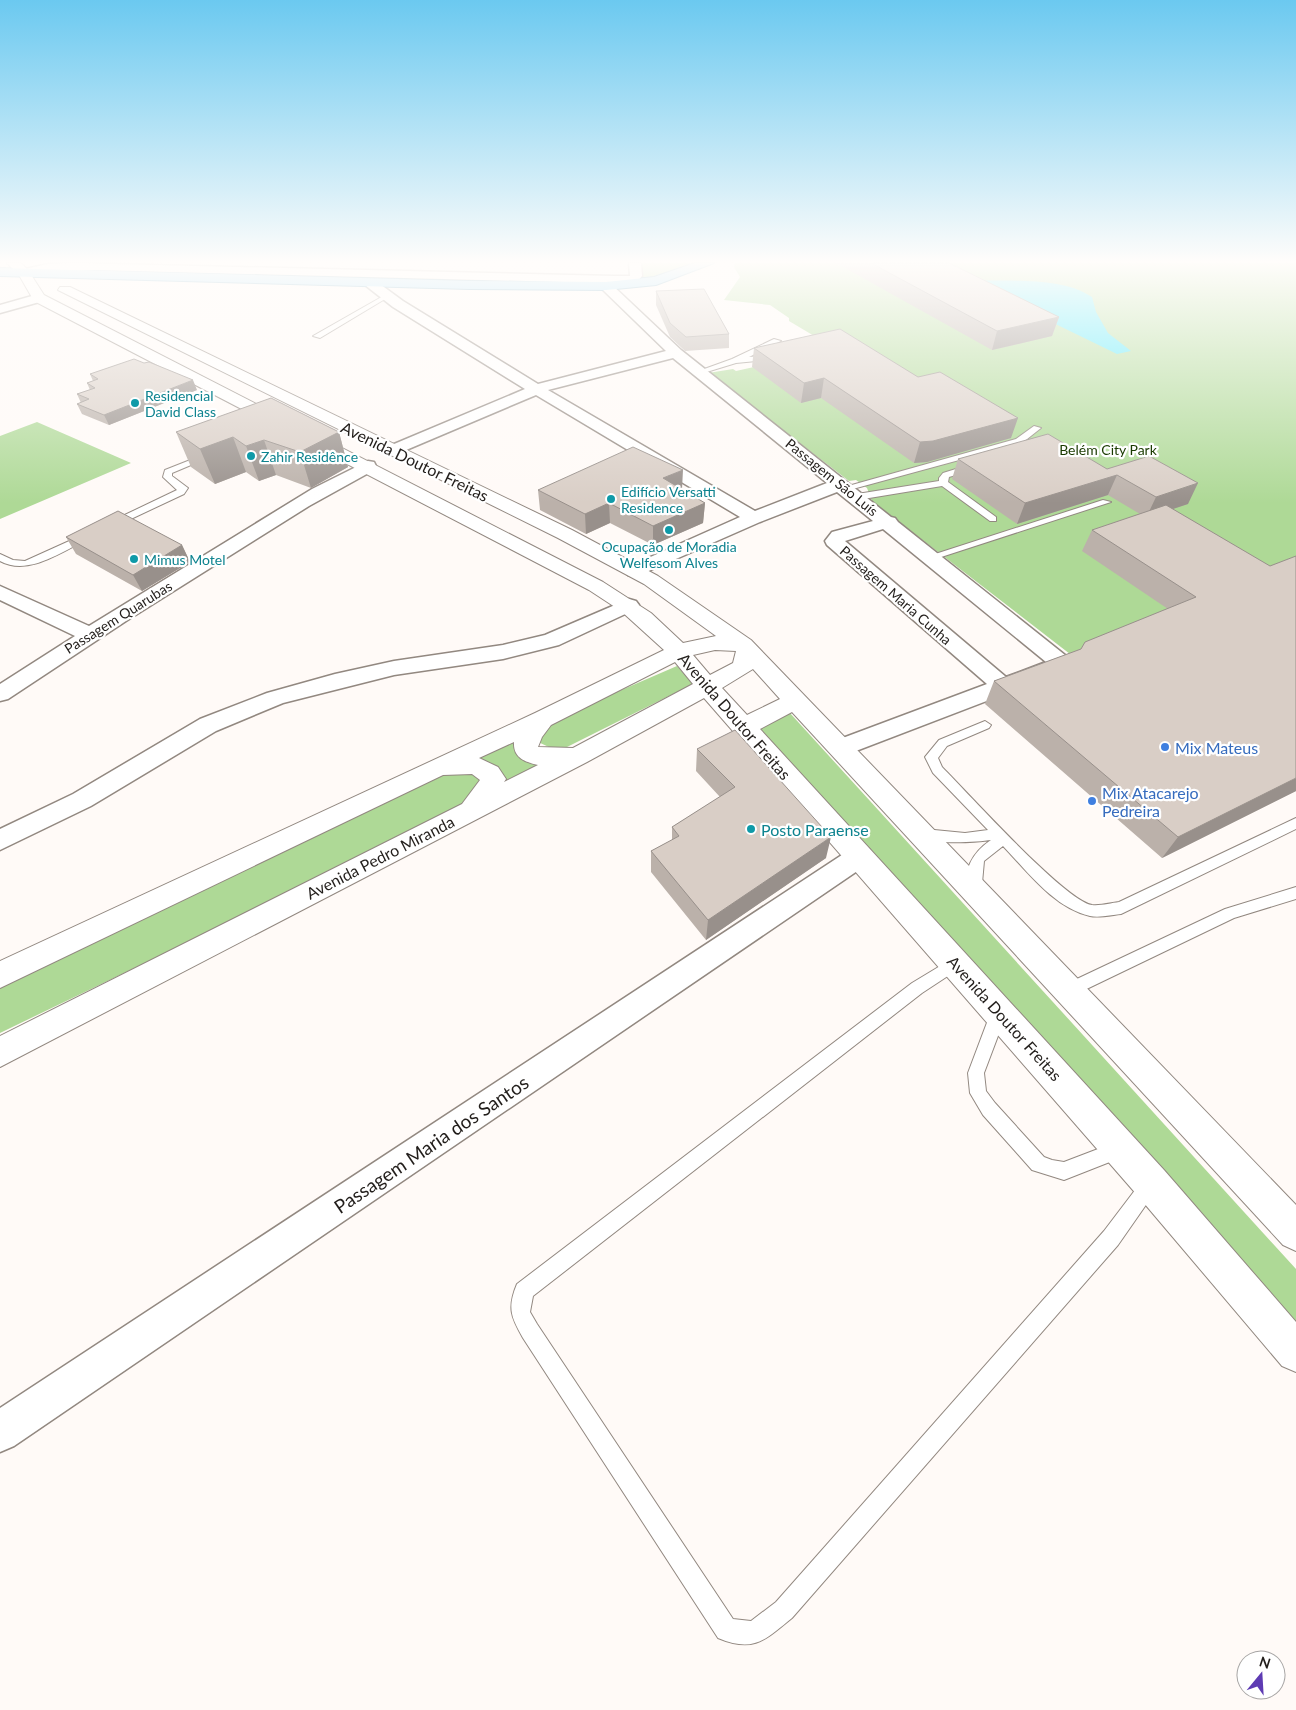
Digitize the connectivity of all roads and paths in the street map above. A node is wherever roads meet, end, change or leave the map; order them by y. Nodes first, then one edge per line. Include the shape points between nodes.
1 (137, 343) edge
2 (462, 343) edge
3 (665, 343) edge
4 (771, 343) edge
5 (153, 344) junction
6 (676, 353) junction
7 (785, 355) edge
8 (735, 361) junction
9 (700, 372) junction
10 (537, 390) junction
11 (1037, 428) dead end
12 (393, 450) junction
13 (218, 452) edge
14 (980, 465) edge
15 (368, 466) junction
16 (944, 483) junction
17 (848, 490) junction
18 (1106, 502) edge
19 (754, 518) junction
20 (993, 519) dead end
21 (888, 522) junction
22 (0, 557) edge
23 (931, 557) junction
24 (636, 571) junction
25 (0, 592) edge
26 (630, 605) junction
27 (88, 634) junction
28 (746, 648) junction
29 (679, 651) junction
30 (707, 686) junction
31 (1004, 687) junction
32 (0, 694) edge
33 (796, 700) junction
34 (543, 720) junction
35 (985, 725) dead end
36 (744, 727) junction
37 (840, 748) junction
38 (578, 756) junction
39 (432, 769) junction
40 (470, 812) junction
41 (1296, 823) edge
42 (920, 834) junction
43 (1002, 836) junction
44 (0, 840) edge
45 (860, 856) junction
46 (1296, 893) edge
47 (976, 894) junction
48 (955, 963) junction
49 (0, 975) edge
50 (1067, 991) junction
51 (999, 1012) junction
52 (0, 1052) edge
53 (1122, 1149) junction
54 (1152, 1183) junction
55 (1296, 1232) edge
56 (1296, 1352) edge
57 (0, 1432) edge

1 - 5 main road, Avenida Doutor Freitas
2 - 10 street
3 - 6 street, Passagem São Luís
4 - 8 lane
5 - 12 main road, Avenida Doutor Freitas via 182,347
5 - 15 main road, Avenida Doutor Freitas via 280,429
6 - 9 street, Passagem São Luís
6 - 10 street
7 - 8 lane
8 - 9 lane
9 - 17 street, Passagem São Luís
10 - 12 street
10 - 19 street
11 - 17 lane via 1018,441
12 - 24 main road, Avenida Doutor Freitas
13 - 22 lane via 168,472 167,477 183,488 181,492 26,564 10,563
14 - 16 lane via 946,475
15 - 26 main road, Avenida Doutor Freitas
15 - 27 street, Passagem Quarubas via 315,493
16 - 17 lane
16 - 20 lane
17 - 19 street
17 - 21 street, Passagem São Luís
18 - 23 lane
19 - 24 street
21 - 23 street, Passagem São Luís
21 - 31 street, Passagem Maria Cunha via 839,536 834,541
23 - 31 street, Passagem São Luís via 1062,664
24 - 28 main road, Avenida Doutor Freitas
25 - 27 street
26 - 29 main road, Avenida Doutor Freitas
26 - 44 street via 552,640 503,652 385,670 275,698 208,725 82,800
27 - 32 street, Passagem Quarubas
28 - 29 main road via 715,643
28 - 30 main road, Avenida Pedro Miranda via 743,667
28 - 33 main road, Avenida Doutor Freitas
29 - 30 main road, Avenida Doutor Freitas
29 - 34 main road
30 - 36 main road, Avenida Doutor Freitas
30 - 38 main road, Avenida Pedro Miranda
31 - 37 street
33 - 36 main road
33 - 37 main road, Avenida Doutor Freitas
34 - 38 main road via 528,735 524,743 527,751 533,756 549,759
34 - 39 main road
35 - 43 lane via 943,743 931,756 936,770
36 - 45 main road, Avenida Doutor Freitas
37 - 42 main road, Avenida Doutor Freitas
38 - 40 main road, Avenida Pedro Miranda
39 - 40 main road via 466,765 479,766 489,772 492,778 488,790
39 - 49 main road
40 - 52 main road, Avenida Pedro Miranda
41 - 43 lane via 1121,908 1092,911 1066,898
42 - 43 lane via 965,838
42 - 47 main road, Avenida Doutor Freitas
43 - 47 lane via 979,854 974,870
45 - 48 main road, Avenida Doutor Freitas
45 - 57 street, Passagem Maria dos Santos
46 - 50 lane via 1230,913
47 - 50 main road, Avenida Doutor Freitas
48 - 51 main road, Avenida Doutor Freitas
48 - 54 lane via 909,994 524,1291 520,1314 530,1332 726,1630 755,1633 784,1610 1111,1238
50 - 55 main road, Avenida Doutor Freitas
51 - 53 main road, Avenida Doutor Freitas
51 - 53 lane via 976,1073 978,1093 988,1109 1038,1164 1052,1169 1064,1171
53 - 54 main road, Avenida Doutor Freitas
54 - 56 main road, Avenida Doutor Freitas

